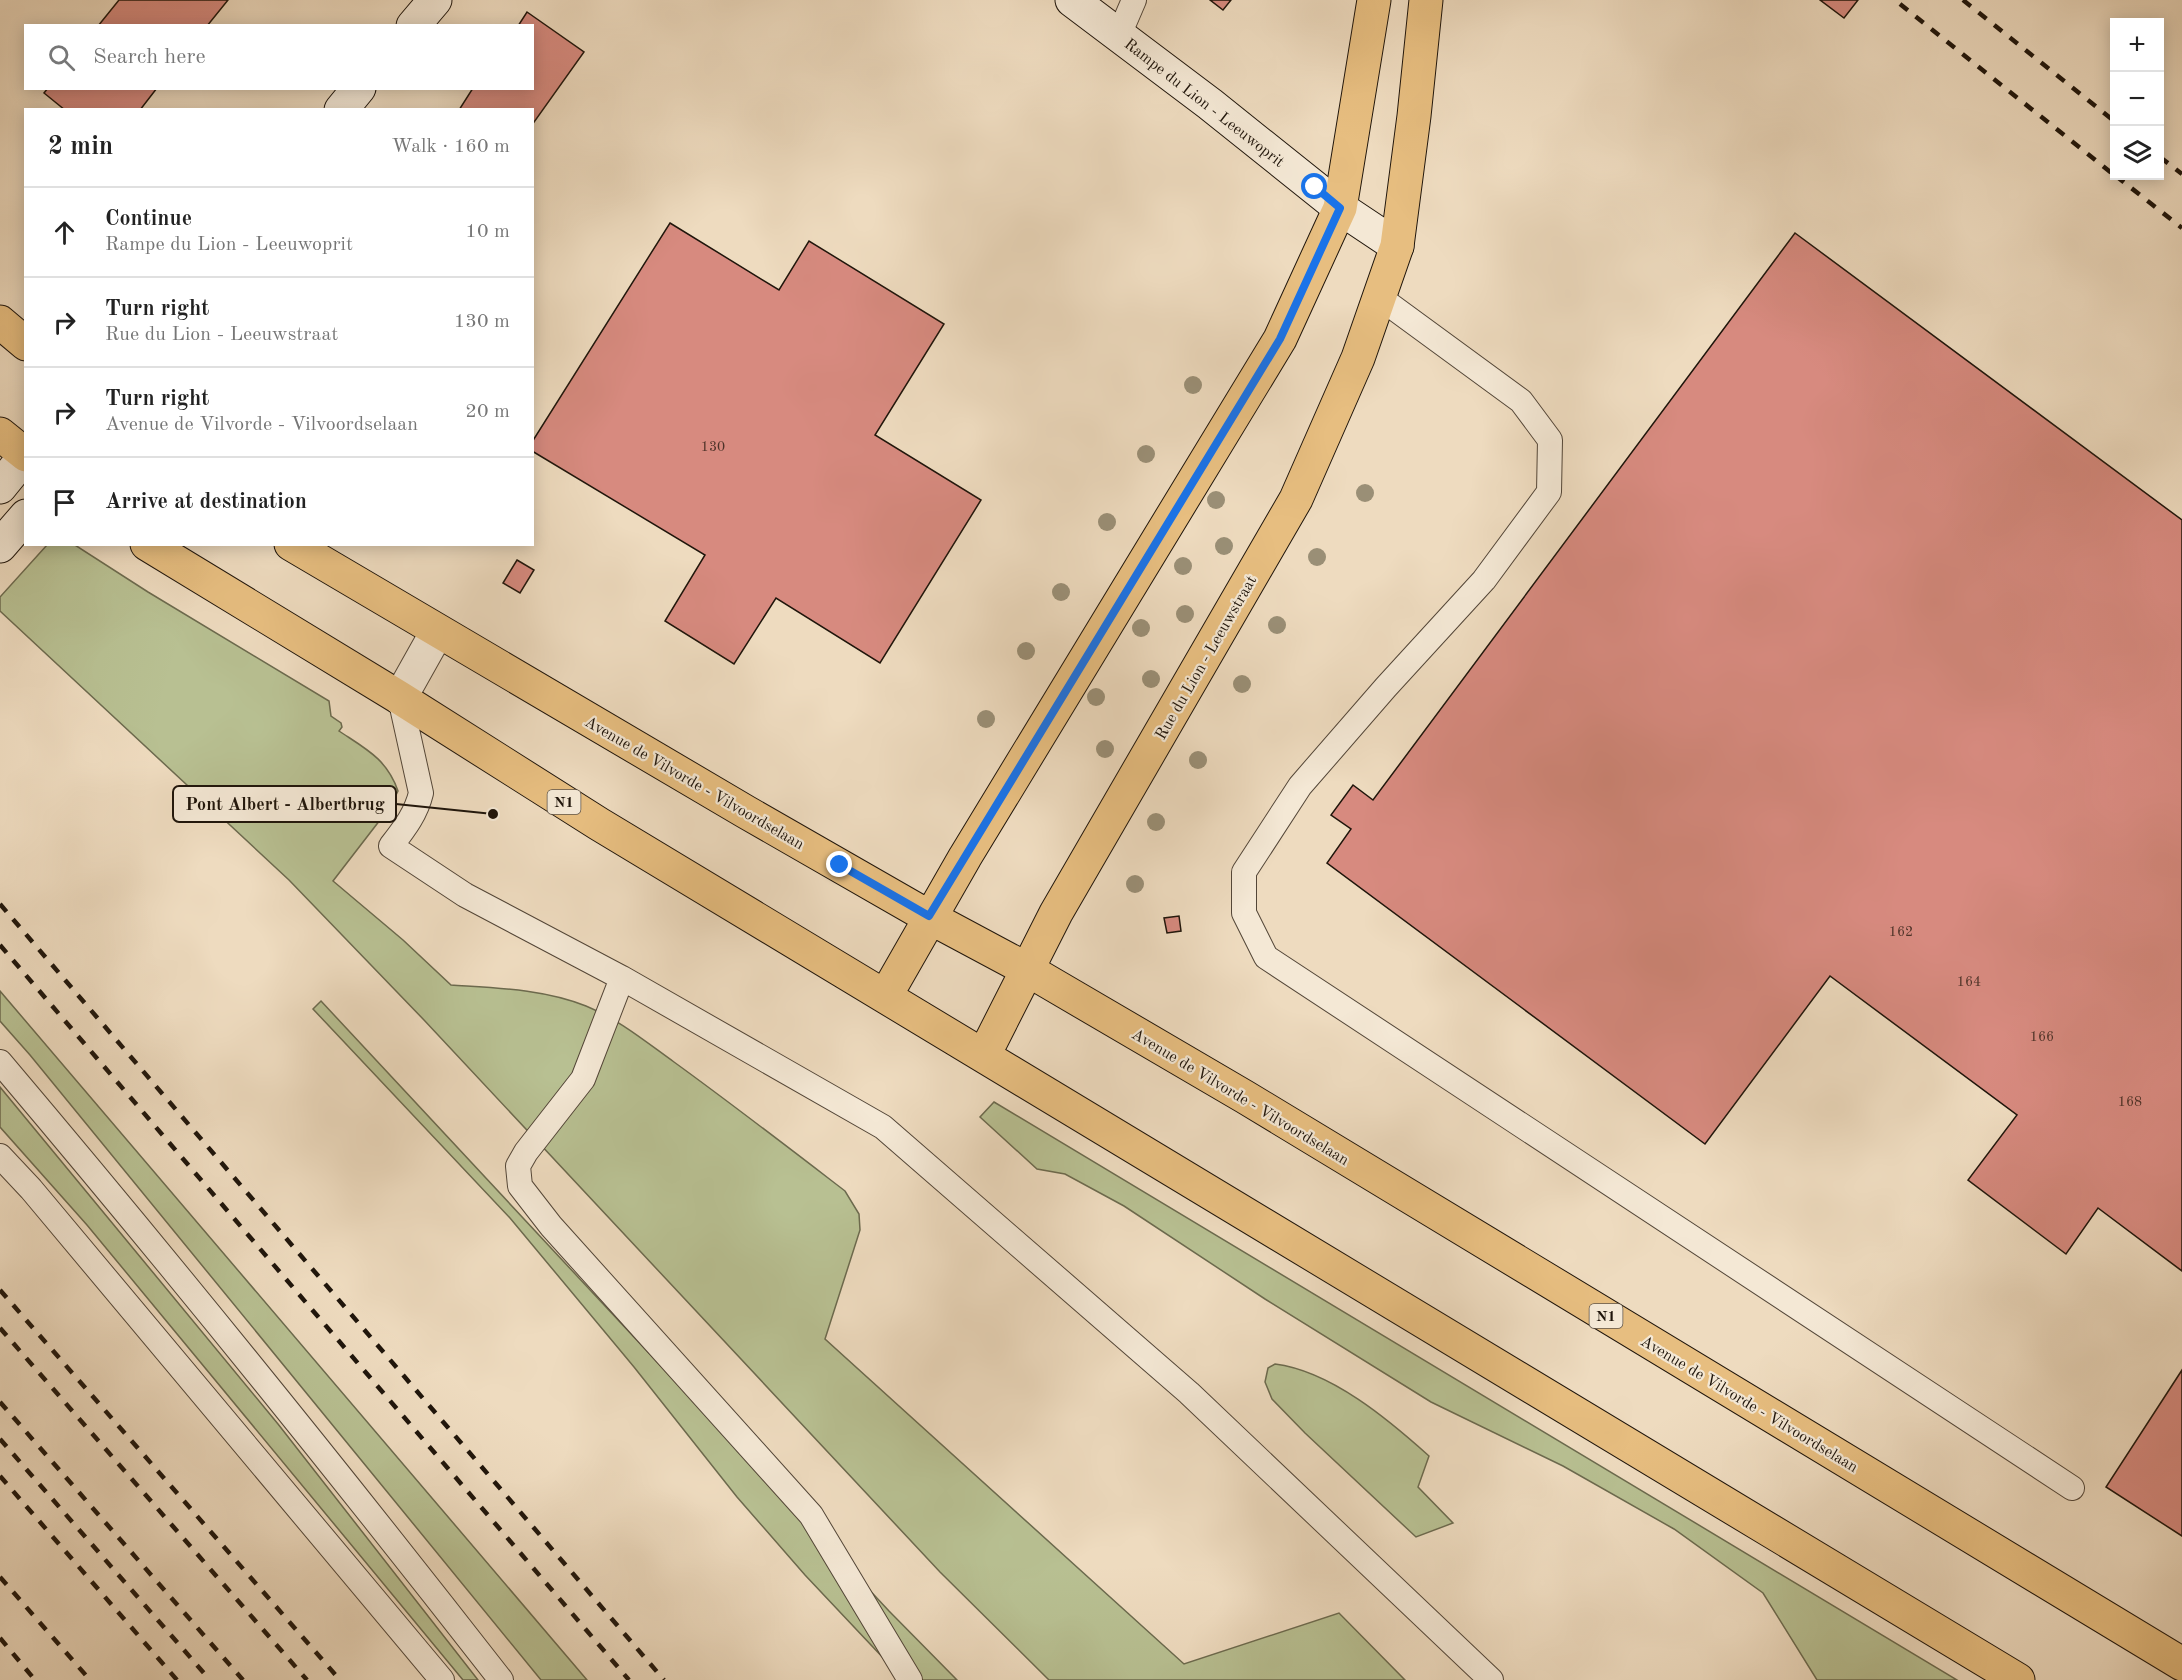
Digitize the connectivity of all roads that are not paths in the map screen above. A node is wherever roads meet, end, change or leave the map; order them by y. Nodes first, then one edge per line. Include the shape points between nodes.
1 (435, 0) edge
2 (1072, 0) edge
3 (1134, 0) edge
4 (1374, 0) edge
5 (1426, 0) edge
6 (415, 24) edge
7 (1119, 35) junction
8 (357, 90) edge
9 (343, 108) edge
10 (1340, 208) junction
11 (1397, 246) junction
12 (1379, 297) junction
13 (0, 322) edge
14 (24, 342) edge
15 (0, 434) edge
16 (24, 453) edge
17 (24, 457) edge
18 (0, 487) edge
19 (24, 518) edge
20 (0, 546) edge
21 (150, 546) edge
22 (294, 546) edge
23 (437, 632) junction
24 (400, 698) junction
25 (929, 916) junction
26 (1028, 970) junction
27 (622, 978) junction
28 (886, 995) junction
29 (984, 1055) junction
30 (0, 1062) edge
31 (0, 1156) edge
32 (2072, 1488) dead end
33 (2182, 1664) edge
34 (442, 1680) edge
35 (501, 1680) edge
36 (910, 1680) edge
37 (1491, 1680) edge
38 (2018, 1680) edge

1 - 6 main road
2 - 7 main road, Rampe du Lion - Leeuwoprit
3 - 7 lane
4 - 10 main road
5 - 11 main road, Rue du Lion - Leeuwstraat
7 - 10 main road, Rampe du Lion - Leeuwoprit
8 - 9 main road
10 - 11 main road, Rampe du Lion - Leeuwoprit
10 - 25 main road via 1280,339
11 - 12 main road, Rue du Lion - Leeuwstraat
12 - 26 main road, Rue du Lion - Leeuwstraat via 1358,358 1296,499 1056,913
12 - 32 lane via 1521,401 1550,440 1549,492 1484,580 1300,786 1244,872 1244,913 1266,957
13 - 14 main road
15 - 16 main road
17 - 18 main road
19 - 20 main road
21 - 24 main road, N1
22 - 23 main road, Avenue de Vilvorde - Vilvoordselaan / N1
23 - 24 main road
23 - 25 main road, Avenue de Vilvorde - Vilvoordselaan / N1
24 - 27 lane via 421,793 410,821 392,846 465,895
24 - 28 main road, N1 via 609,830
25 - 26 main road, Avenue de Vilvorde - Vilvoordselaan / N1
25 - 28 main road
26 - 29 main road, Rue du Lion - Leeuwstraat
26 - 33 main road, Avenue de Vilvorde - Vilvoordselaan / N1 via 1245,1097
27 - 36 lane via 583,1079 518,1167 520,1186 551,1226 811,1515
27 - 37 lane via 883,1127 1189,1393
28 - 29 main road, N1
29 - 38 main road, N1
30 - 35 lane
31 - 34 lane

